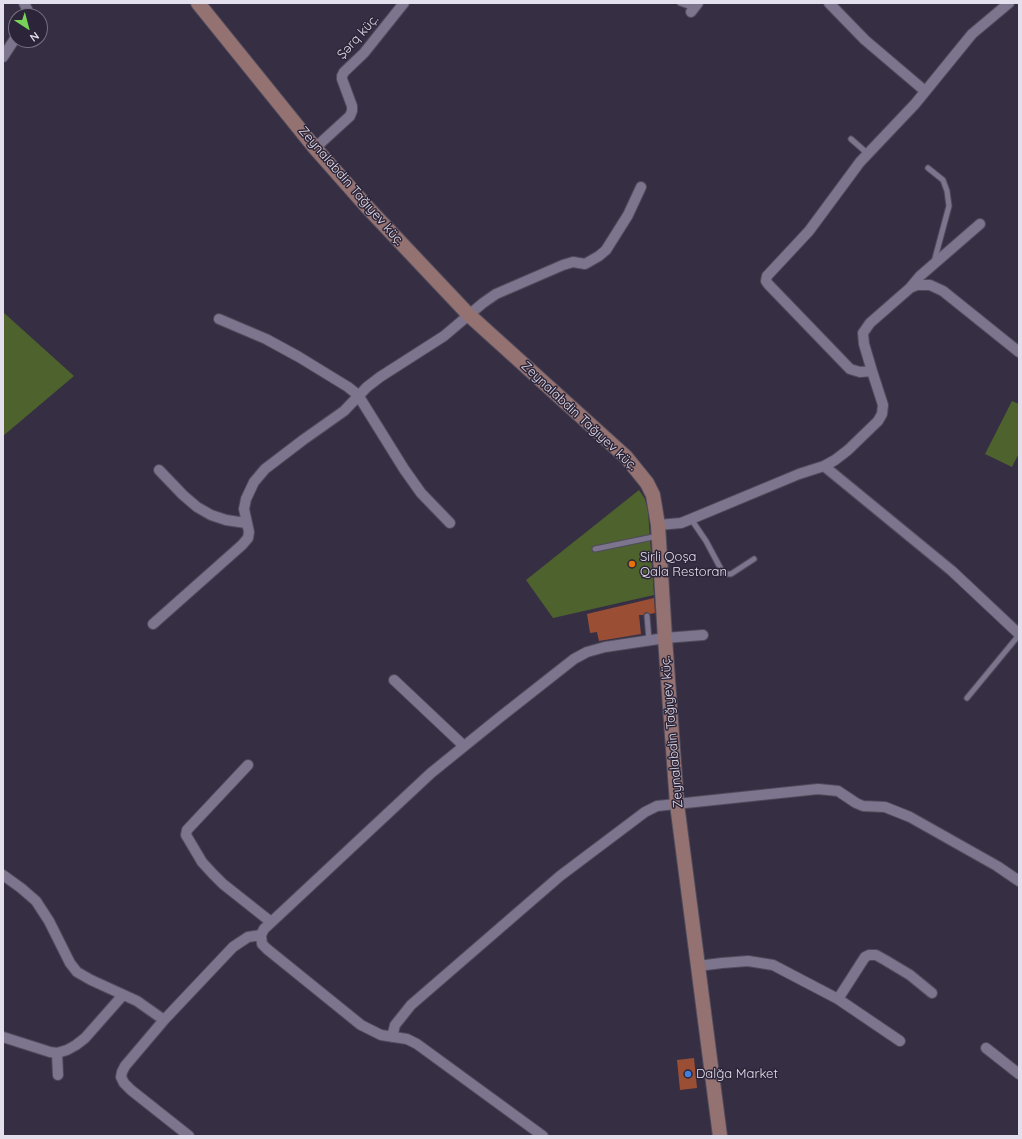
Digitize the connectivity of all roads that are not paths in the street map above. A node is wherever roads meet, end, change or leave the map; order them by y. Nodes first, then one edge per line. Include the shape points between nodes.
1 (198, 3) edge
2 (404, 3) edge
3 (680, 3) edge
4 (829, 3) edge
5 (1009, 3) edge
6 (694, 7) edge
7 (9, 48) edge
8 (3, 57) edge
9 (926, 91) junction
10 (852, 139) dead end
11 (315, 148) junction
12 (867, 153) junction
13 (928, 168) dead end
14 (641, 187) dead end
15 (980, 224) dead end
16 (933, 265) junction
17 (910, 288) junction
18 (469, 315) junction
19 (219, 319) dead end
20 (1019, 352) edge
21 (872, 371) junction
22 (358, 395) junction
23 (824, 466) junction
24 (159, 470) dead end
25 (691, 519) junction
26 (246, 523) junction
27 (450, 523) dead end
28 (659, 530) junction
29 (595, 549) dead end
30 (754, 559) dead end
31 (647, 616) dead end
32 (153, 624) dead end
33 (1019, 634) edge
34 (703, 635) dead end
35 (665, 638) junction
36 (649, 640) junction
37 (394, 680) dead end
38 (967, 698) dead end
39 (464, 746) junction
40 (248, 765) dead end
41 (678, 804) junction
42 (3, 875) edge
43 (1019, 881) edge
44 (271, 922) junction
45 (261, 935) junction
46 (698, 966) junction
47 (932, 993) dead end
48 (123, 994) junction
49 (838, 999) junction
50 (164, 1020) junction
51 (3, 1037) edge
52 (392, 1037) junction
53 (900, 1041) dead end
54 (986, 1048) dead end
55 (56, 1053) junction
56 (1019, 1074) edge
57 (58, 1075) dead end
58 (189, 1136) edge
59 (543, 1136) edge
60 (720, 1136) edge

1 - 11 street, Zeynalabdin Tağıyev küç.
2 - 11 street, Şərq küç. via 364,54 344,72 342,79 352,111 350,116
3 - 6 lane
4 - 9 street via 865,40
5 - 9 street via 972,34
7 - 8 street
9 - 12 street via 906,115
10 - 12 lane
11 - 18 street, Zeynalabdin Tağıyev küç. via 373,214
12 - 21 street via 809,231 770,272 766,281 850,369 860,372
13 - 16 lane via 944,180 949,206
14 - 18 street via 628,214 606,250 599,256 585,264 573,262 563,265 520,283 496,294
15 - 16 street
16 - 17 street
17 - 20 street via 930,285 943,291
17 - 21 street via 870,323 863,333
18 - 22 street via 444,336 380,377
18 - 28 street, Zeynalabdin Tağıyev küç. via 638,470 653,495
19 - 22 street via 300,357
21 - 23 street via 883,405 882,414 848,450
22 - 26 street via 344,411 265,469 254,482 246,499
22 - 27 street via 421,493
23 - 25 street
23 - 33 street via 952,572
24 - 26 street via 183,495 211,515
25 - 28 street
25 - 30 lane via 722,571 731,574
26 - 32 street via 248,538 242,545
28 - 29 lane
28 - 35 street, Zeynalabdin Tağıyev küç.
31 - 36 lane
33 - 38 lane
34 - 35 street
35 - 36 street
35 - 41 street, Zeynalabdin Tağıyev küç.
36 - 39 street via 605,647 574,659
37 - 39 street
39 - 44 street via 431,773
40 - 44 street via 187,830 186,835 202,862 212,873
41 - 43 street via 818,789 838,791 863,806 885,807 910,817
41 - 46 street, Zeynalabdin Tağıyev küç.
41 - 52 street via 657,806 645,812 560,876 411,1005 395,1025
42 - 48 street via 36,901 77,972
44 - 45 street
45 - 50 street via 248,937 233,947
45 - 52 street via 262,944 267,949 361,1025 381,1035
46 - 49 street via 760,962
46 - 60 street, Zeynalabdin Tağıyev küç.
47 - 49 street via 910,975 885,960 876,955 868,955
48 - 50 street
48 - 55 street via 85,1038 67,1050
49 - 53 street
50 - 58 street via 125,1066 121,1077 131,1090
51 - 55 street via 39,1050
52 - 59 street via 407,1039 417,1044
54 - 56 street
55 - 57 street

